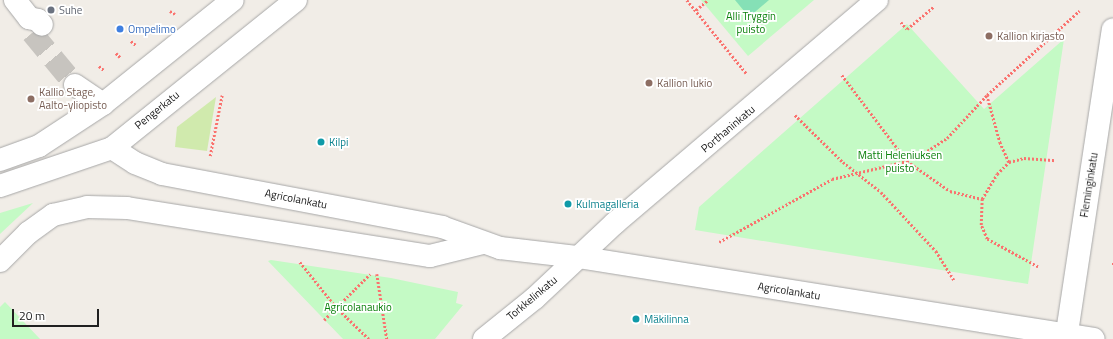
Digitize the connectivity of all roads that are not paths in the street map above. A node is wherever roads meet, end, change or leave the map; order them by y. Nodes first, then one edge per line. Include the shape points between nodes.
1 (16, 0) edge
2 (233, 0) edge
3 (296, 0) edge
4 (877, 0) edge
5 (35, 25) tunnel mouth
6 (1113, 30) edge
7 (80, 81) tunnel mouth
8 (103, 104) junction
9 (112, 148) junction
10 (0, 160) edge
11 (0, 186) edge
12 (483, 243) junction
13 (578, 257) junction
14 (0, 261) edge
15 (1066, 337) edge
16 (484, 339) edge
17 (1094, 339) edge

1 - 5 street
2 - 8 street
3 - 9 street, Pengerkatu
4 - 13 street, Porthaninkatu
6 - 15 street, Fleminginkatu
7 - 8 street
8 - 10 street via 39,146
9 - 11 street, Pengerkatu
9 - 12 street, Agricolankatu via 135,163 162,174 442,227
12 - 13 street, Agricolankatu via 500,248
12 - 14 street, Agricolankatu via 430,256 127,208 87,207 53,215 28,233
13 - 15 street, Agricolankatu
13 - 16 street, Torkkelinkatu via 535,298
15 - 17 street, Agricolankatu

